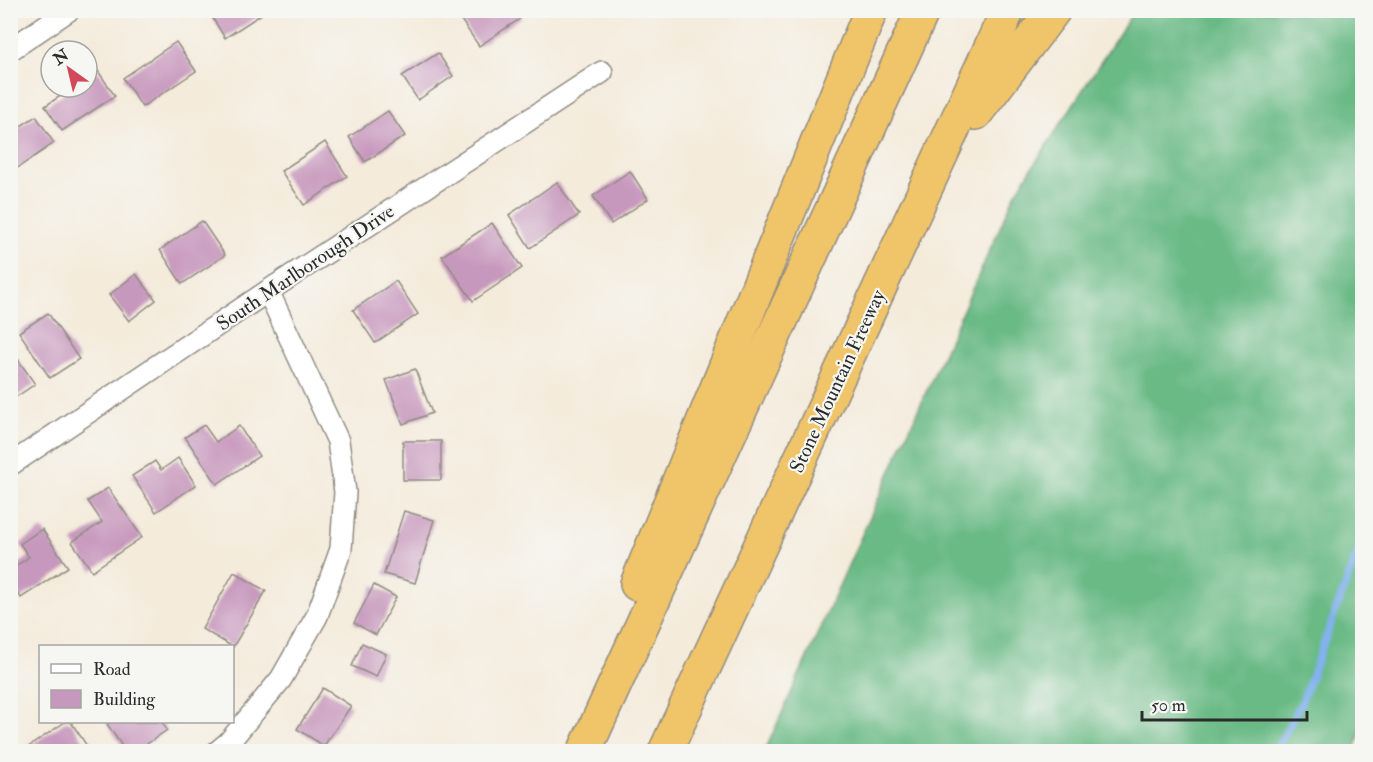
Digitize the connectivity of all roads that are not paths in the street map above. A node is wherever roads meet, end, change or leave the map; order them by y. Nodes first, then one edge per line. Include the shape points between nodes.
1 (69, 10) edge
2 (871, 10) edge
3 (923, 10) edge
4 (1008, 10) edge
5 (1054, 10) edge
6 (10, 50) edge
7 (602, 72) dead end
8 (939, 163) junction
9 (268, 291) junction
10 (10, 465) edge
11 (217, 752) edge
12 (569, 752) edge
13 (584, 752) edge
14 (665, 752) edge

1 - 6 street
2 - 12 highway
3 - 13 highway
4 - 8 highway, Stone Mountain Freeway
5 - 8 highway
7 - 9 street, South Marlborough Drive
8 - 14 highway, Stone Mountain Freeway
9 - 10 street, South Marlborough Drive
9 - 11 street via 338,441 345,492 341,549 317,616 281,679

